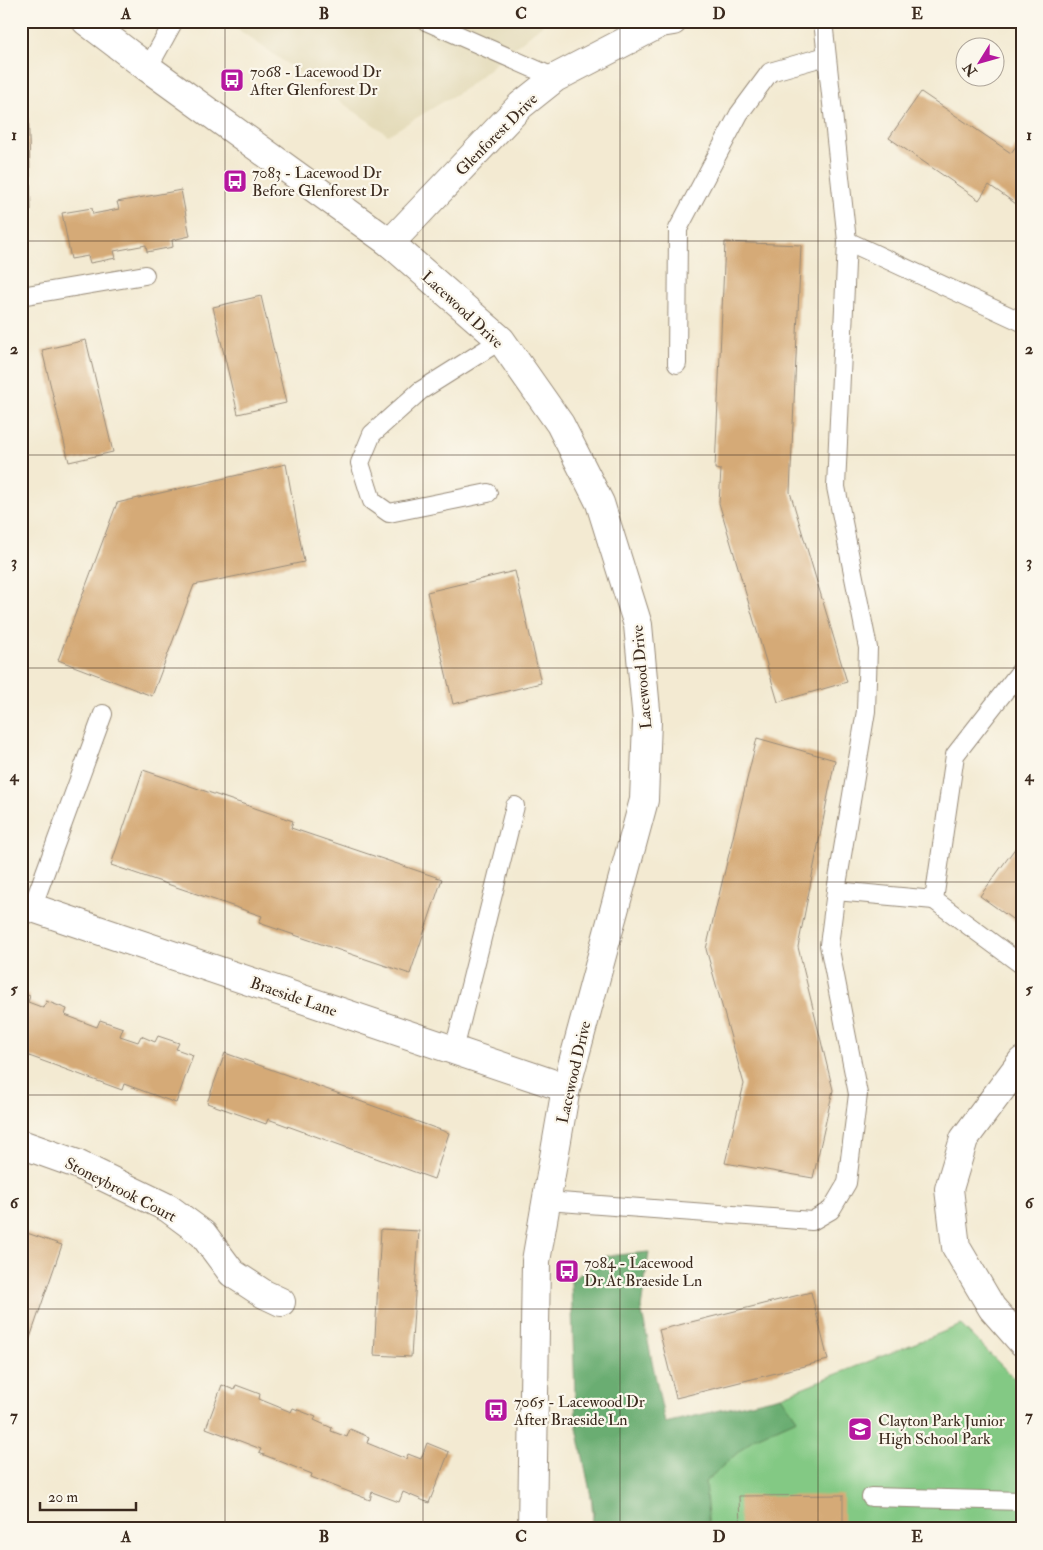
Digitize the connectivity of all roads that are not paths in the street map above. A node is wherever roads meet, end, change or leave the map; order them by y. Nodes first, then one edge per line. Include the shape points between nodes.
1 (86, 21) edge
2 (174, 21) edge
3 (426, 21) edge
4 (673, 21) edge
5 (823, 21) edge
6 (826, 56) junction
7 (148, 68) junction
8 (555, 78) junction
9 (847, 241) junction
10 (390, 243) junction
11 (146, 275) dead end
12 (21, 296) edge
13 (1022, 322) edge
14 (501, 340) junction
15 (677, 364) dead end
16 (488, 493) dead end
17 (1022, 670) edge
18 (103, 714) dead end
19 (514, 806) dead end
20 (836, 891) junction
21 (934, 900) junction
22 (27, 906) edge
23 (1022, 965) edge
24 (454, 1050) junction
25 (1022, 1061) edge
26 (566, 1088) junction
27 (21, 1144) edge
28 (546, 1201) junction
29 (281, 1302) dead end
30 (1022, 1342) edge
31 (871, 1497) dead end
32 (1022, 1501) edge
33 (532, 1529) edge

1 - 7 main road, Lacewood Drive
2 - 7 lane
3 - 8 lane
4 - 8 main road, Glenforest Drive via 661,23
5 - 6 lane
6 - 9 lane
6 - 15 lane via 770,72 739,114 678,229
7 - 10 main road, Lacewood Drive
8 - 10 main road, Glenforest Drive via 521,105
9 - 13 lane
9 - 20 lane via 836,487 868,648 866,711
10 - 14 main road, Lacewood Drive
11 - 12 lane
14 - 16 lane via 420,391 372,434 360,463 372,502 389,513
14 - 26 main road, Lacewood Drive via 560,424 600,503 638,625 647,721 644,800
17 - 21 lane via 955,755
18 - 22 lane
19 - 24 lane
20 - 21 lane
20 - 28 lane via 829,945 858,1094 847,1183 831,1210 812,1221
21 - 23 lane
22 - 24 main road, Braeside Lane
24 - 26 main road, Braeside Lane
25 - 30 main road via 964,1140 949,1189 956,1247 992,1308
26 - 28 main road, Lacewood Drive
27 - 29 main road, Stoneybrook Court via 77,1164 168,1208 202,1234 232,1273
28 - 33 main road, Lacewood Drive via 536,1261
31 - 32 lane

